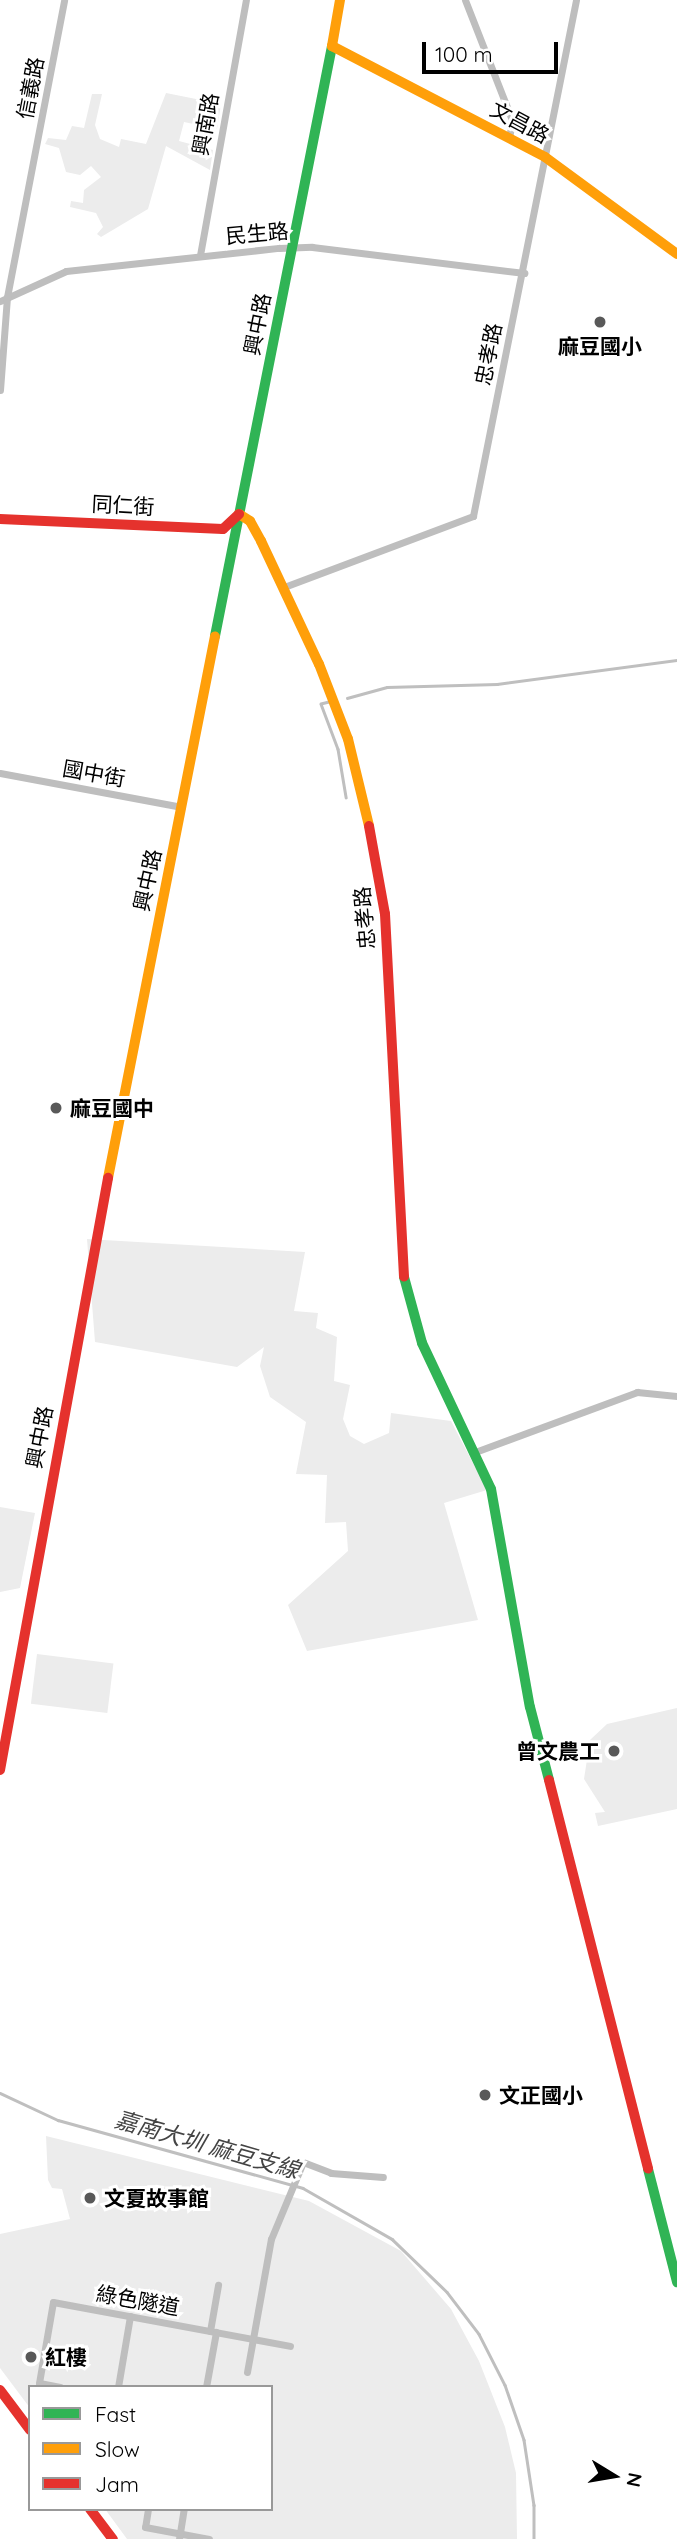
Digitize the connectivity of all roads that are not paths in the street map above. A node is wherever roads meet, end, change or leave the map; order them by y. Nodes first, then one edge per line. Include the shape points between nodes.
1 (65, 0) edge
2 (246, 0) edge
3 (340, 0) edge
4 (465, 0) edge
5 (576, 0) edge
6 (332, 46) junction
7 (509, 138) junction
8 (545, 157) junction
9 (292, 247) junction
10 (677, 254) edge
11 (200, 255) junction
12 (524, 273) junction
13 (3, 299) edge
14 (0, 390) edge
15 (239, 514) junction
16 (0, 519) edge
17 (284, 587) junction
18 (0, 773) edge
19 (182, 807) junction
20 (677, 1396) edge
21 (475, 1452) junction
22 (0, 1770) edge
23 (383, 2177) dead end
24 (677, 2282) edge
25 (218, 2285) dead end
26 (130, 2316) junction
27 (213, 2331) junction
28 (253, 2339) junction
29 (290, 2346) dead end
30 (247, 2372) dead end
31 (50, 2385) edge
32 (118, 2385) edge
33 (206, 2385) edge
34 (0, 2390) edge
35 (28, 2427) edge
36 (92, 2511) edge
37 (148, 2511) edge
38 (184, 2511) edge
39 (179, 2536) edge
40 (113, 2539) edge
41 (209, 2539) edge

1 - 13 street, 信義路
2 - 11 street, 興南路
3 - 6 main road, 興中路
4 - 7 street via 512,120
5 - 8 street, 忠孝路
6 - 7 main road, 文昌路
6 - 9 main road, 興中路
7 - 8 main road, 文昌路
8 - 10 main road, 文昌路
8 - 12 street, 忠孝路
9 - 11 street, 民生路
9 - 12 street, 民生路
9 - 15 main road, 興中路
11 - 13 street, 民生路 via 66,271
12 - 17 street, 忠孝路 via 473,516
13 - 14 street, 信義路
15 - 16 main road, 同仁街 via 223,529
15 - 17 main road, 忠孝路 via 250,521
15 - 19 main road, 興中路
17 - 21 main road, 忠孝路 via 333,699 367,812 385,914 403,1274 422,1343
18 - 19 street, 國中街
19 - 22 main road, 興中路 via 52,1465
20 - 21 street via 637,1392
21 - 24 main road, 忠孝路 via 495,1506 530,1707 558,1825
23 - 28 street via 331,2173 303,2162 271,2239
25 - 27 street
26 - 27 street, 綠色隧道
26 - 31 street, 綠色隧道 via 53,2302 39,2383
26 - 32 street
27 - 28 street, 綠色隧道
27 - 33 street
28 - 29 street, 綠色隧道
28 - 30 street
34 - 35 main road
36 - 40 main road
37 - 39 street via 145,2527
38 - 39 street
39 - 41 street

